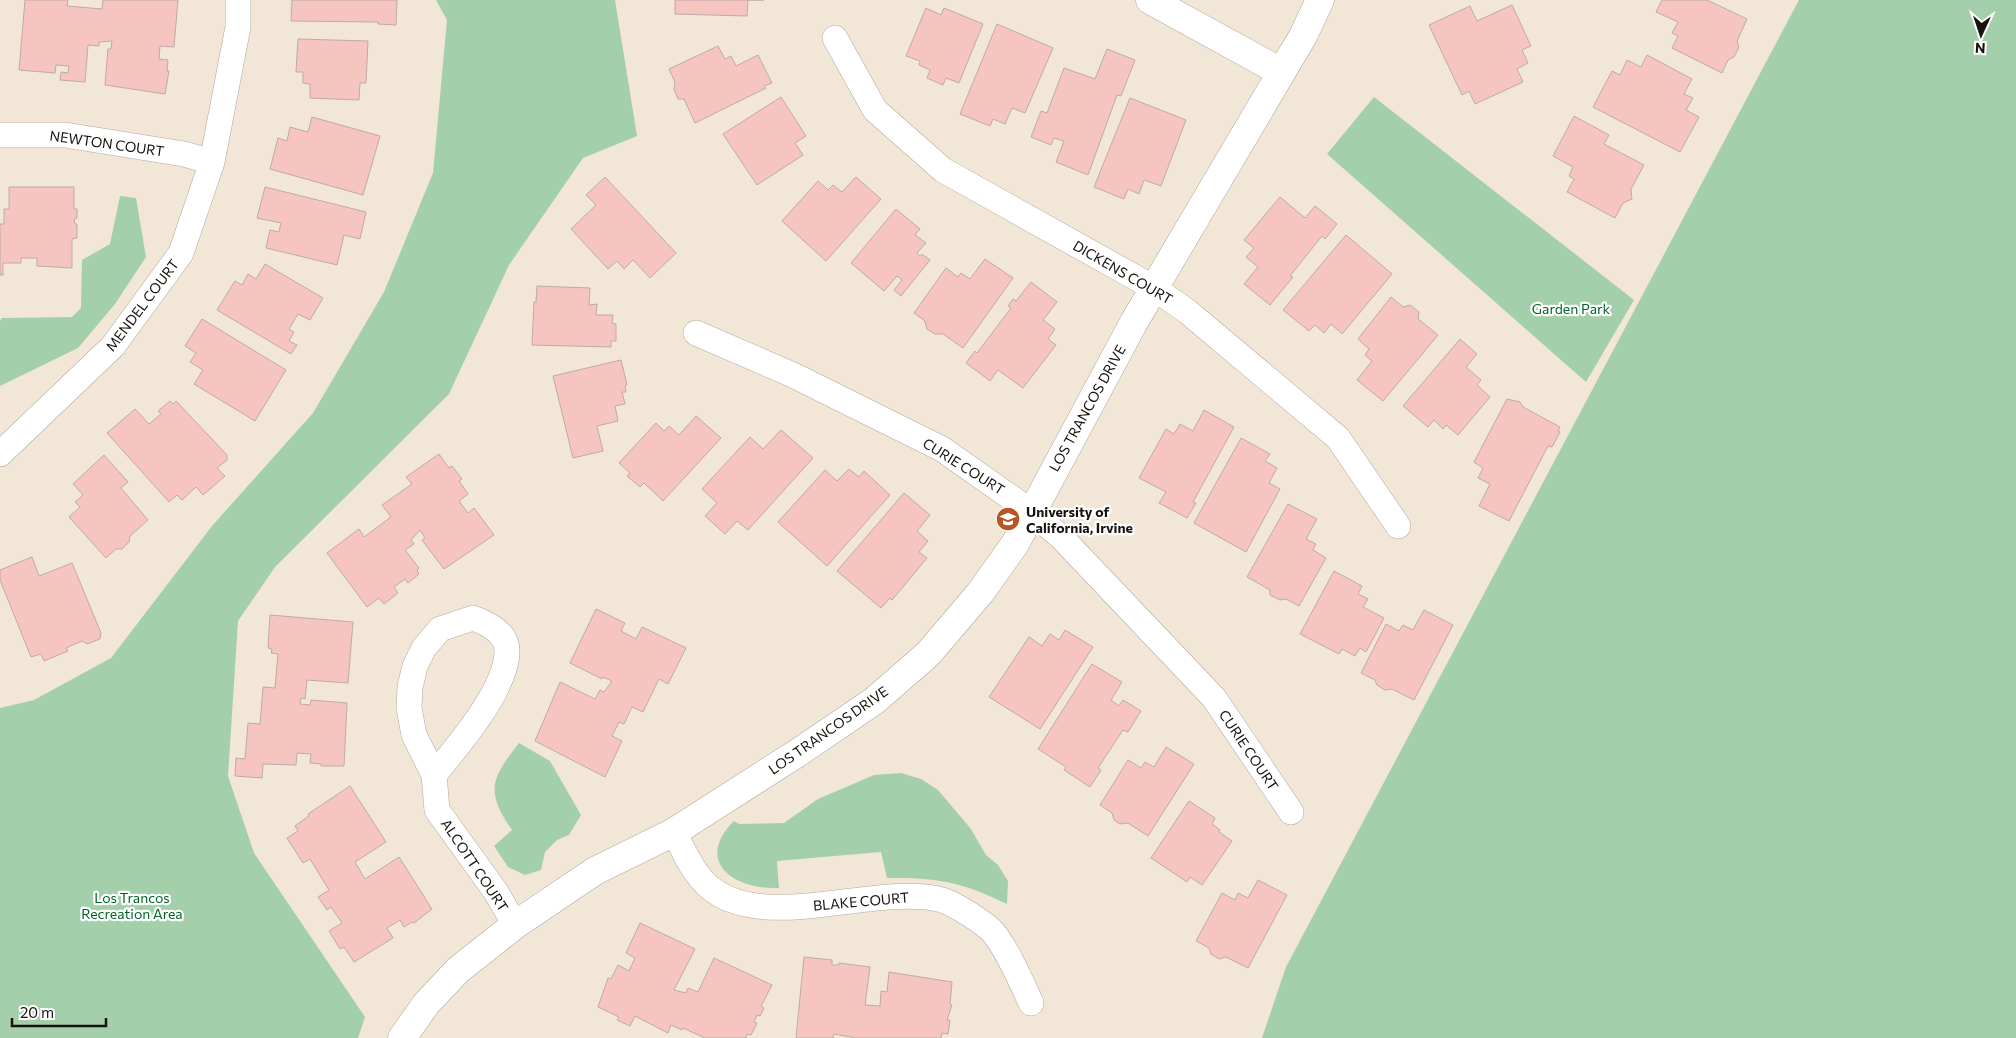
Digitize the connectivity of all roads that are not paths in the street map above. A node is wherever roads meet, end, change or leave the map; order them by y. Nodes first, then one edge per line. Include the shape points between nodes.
1 (238, 0) edge
2 (1150, 0) edge
3 (1320, 0) edge
4 (835, 38) dead end
5 (1280, 72) junction
6 (0, 135) edge
7 (212, 162) junction
8 (1154, 288) junction
9 (696, 333) dead end
10 (0, 454) edge
11 (1030, 511) junction
12 (1398, 526) dead end
13 (434, 775) junction
14 (1291, 812) dead end
15 (674, 832) junction
16 (515, 925) junction
17 (1031, 1003) dead end
18 (402, 1038) edge

1 - 7 street, MENDEL COURT via 238,27
2 - 5 street
3 - 5 street, LOS TRANCOS DRIVE via 1303,36
4 - 8 street, DICKENS COURT via 876,110 943,170
5 - 8 street, LOS TRANCOS DRIVE
6 - 7 street, NEWTON COURT via 65,135 184,154
7 - 10 street, MENDEL COURT via 181,253 113,346
8 - 11 street, LOS TRANCOS DRIVE
8 - 12 street, DICKENS COURT via 1188,312 1338,438
9 - 11 street, CURIE COURT via 793,375 942,449
11 - 14 street, CURIE COURT via 1061,537 1214,698
11 - 15 street, LOS TRANCOS DRIVE via 1015,544 980,593 928,654 874,701
13 - 13 street, ALCOTT COURT via 414,735 409,708 415,666 424,648 440,630 474,618 490,624 502,637 507,649 504,670 461,742
13 - 16 street, ALCOTT COURT via 437,810 496,892
15 - 16 street, LOS TRANCOS DRIVE via 595,871
15 - 17 street, BLAKE COURT via 693,869 704,882 718,893 748,906 788,907 914,896 943,900 991,930 1016,970
16 - 18 street, LOS TRANCOS DRIVE via 458,970 426,1004

